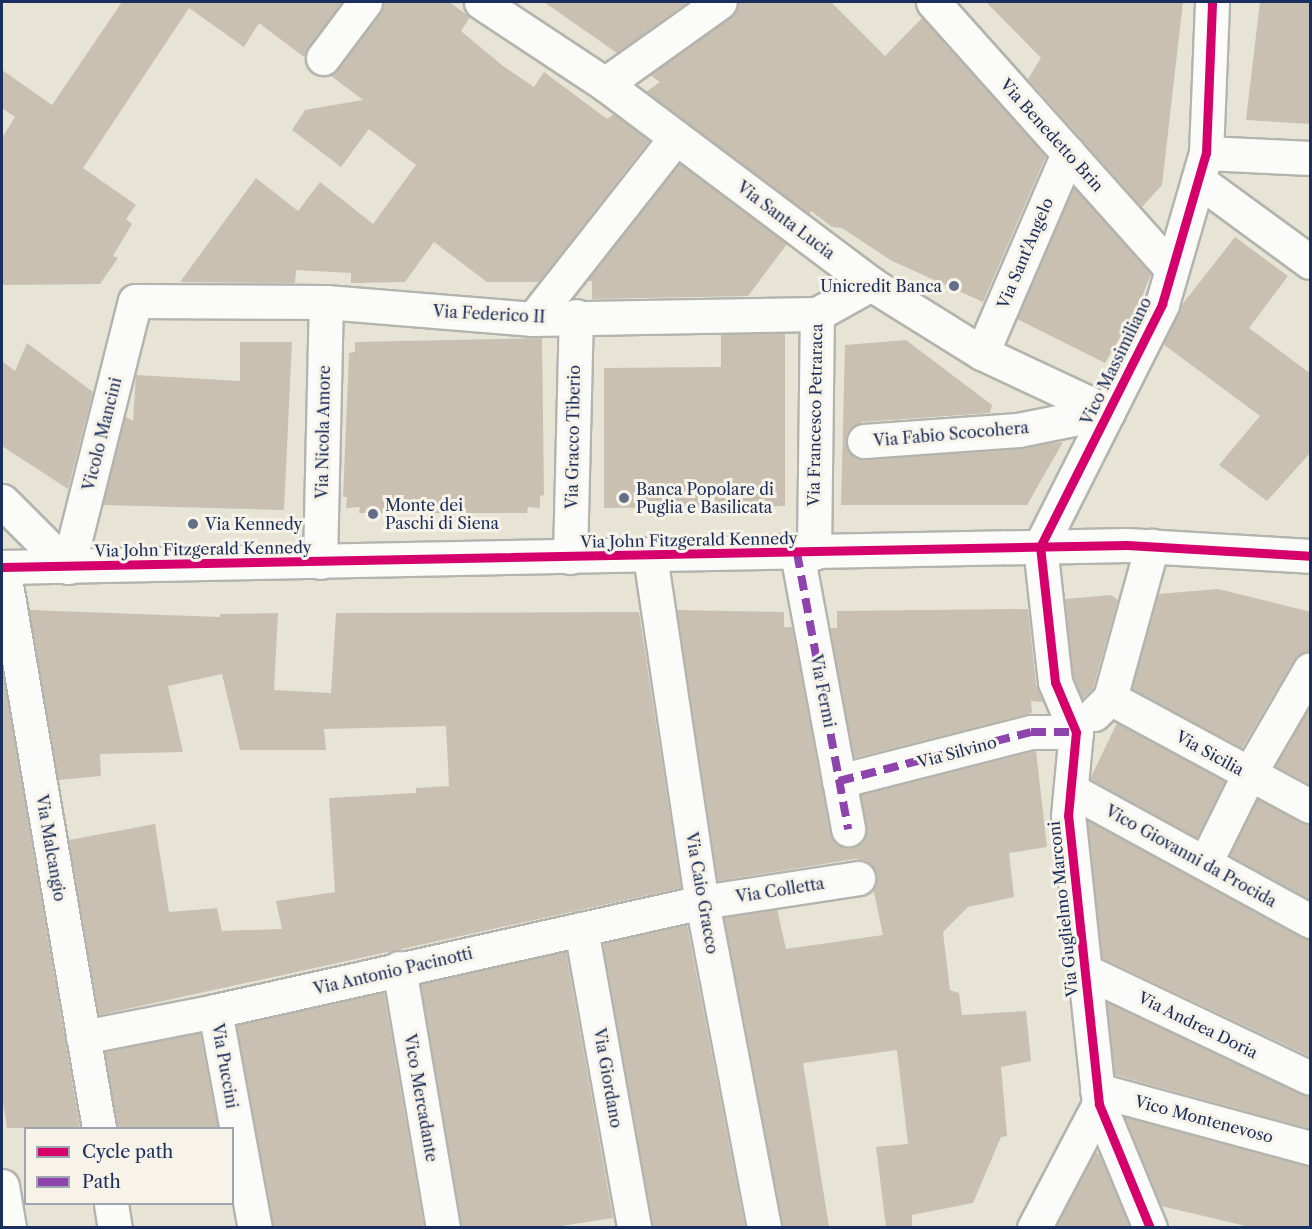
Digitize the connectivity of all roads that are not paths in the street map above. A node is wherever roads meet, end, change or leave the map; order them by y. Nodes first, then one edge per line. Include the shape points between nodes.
1 (365, 2) edge
2 (720, 2) edge
3 (933, 2) edge
4 (1212, 2) edge
5 (494, 6) edge
6 (324, 58) dead end
7 (605, 84) junction
8 (676, 137) junction
9 (1068, 153) junction
10 (1311, 158) edge
11 (1202, 166) junction
12 (1311, 262) edge
13 (1172, 269) junction
14 (871, 284) junction
15 (135, 301) joint
16 (326, 302) junction
17 (817, 314) junction
18 (576, 316) junction
19 (532, 319) junction
20 (982, 353) junction
21 (1108, 412) junction
22 (864, 441) dead end
23 (2, 501) edge
24 (1152, 546) junction
25 (1040, 547) junction
26 (805, 553) junction
27 (650, 556) junction
28 (1311, 556) edge
29 (570, 557) junction
30 (320, 562) junction
31 (2, 567) edge
32 (68, 567) junction
33 (1311, 669) edge
34 (1110, 698) junction
35 (1076, 732) junction
36 (1249, 774) junction
37 (839, 781) junction
38 (1071, 790) junction
39 (1311, 806) edge
40 (848, 829) dead end
41 (1205, 864) junction
42 (858, 878) dead end
43 (702, 902) junction
44 (1311, 921) edge
45 (581, 929) junction
46 (399, 968) junction
47 (1085, 971) junction
48 (215, 1011) junction
49 (83, 1037) junction
50 (1311, 1078) edge
51 (1098, 1097) junction
52 (99, 1127) edge
53 (1311, 1148) edge
54 (2, 1185) edge
55 (111, 1205) edge
56 (1155, 1226) edge
57 (9, 1227) edge
58 (116, 1227) edge
59 (255, 1227) edge
60 (443, 1227) edge
61 (634, 1227) edge
62 (764, 1227) edge
63 (1034, 1227) edge

1 - 6 street
2 - 7 street
3 - 9 street, Via Benedetto Brin
4 - 11 street, Vico Massimiliano
5 - 7 street, Via Santa Lucia
7 - 8 street, Via Santa Lucia
8 - 14 street, Via Santa Lucia
8 - 19 street
9 - 13 street, Via Benedetto Brin
9 - 20 street, Via Sant'Angelo
10 - 11 street
11 - 12 street
11 - 13 street, Vico Massimiliano
13 - 21 street, Vico Massimiliano via 1162,304
14 - 17 street, Via Federico II
14 - 20 street, Via Santa Lucia
15 - 16 street, Via Federico II
15 - 32 street, Vicolo Mancini
16 - 19 street, Via Federico II
16 - 30 street, Via Nicola Amore
17 - 18 street, Via Federico II
17 - 26 street, Via Francesco Petraraca
18 - 19 street, Via Federico II
18 - 29 street, Via Gracco Tiberio
20 - 21 street, Via Santa Lucia
21 - 22 street, Via Fabio Scocohera via 1018,430
21 - 25 street, Vico Massimiliano
23 - 32 street
24 - 25 street, Via John Fitzgerald Kennedy
24 - 28 street, Via John Fitzgerald Kennedy
24 - 34 street
25 - 26 street, Via John Fitzgerald Kennedy
25 - 35 street, Via Guglielmo Marconi via 1055,682
26 - 27 street, Via John Fitzgerald Kennedy
26 - 37 street, Via Fermi
27 - 29 street, Via John Fitzgerald Kennedy
27 - 43 street, Via Caio Gracco
29 - 30 street, Via John Fitzgerald Kennedy
30 - 32 street, Via John Fitzgerald Kennedy
31 - 32 street, Via John Fitzgerald Kennedy
31 - 49 street, Via Malcangio
33 - 36 street
34 - 35 street
34 - 36 street, Via Sicilia
35 - 37 street, Via Silvino via 1031,732
35 - 38 street, Via Guglielmo Marconi
36 - 39 street, Via Sicilia
36 - 41 street
37 - 40 street, Via Fermi
38 - 41 street, Vico Giovanni da Procida
38 - 47 street, Via Guglielmo Marconi via 1068,816
41 - 44 street, Vico Giovanni da Procida
42 - 43 street, Via Colletta
43 - 45 street, Via Antonio Pacinotti
43 - 62 street, Via Caio Gracco
45 - 46 street, Via Antonio Pacinotti
45 - 61 street, Via Giordano
46 - 48 street, Via Antonio Pacinotti
46 - 60 street, Vico Mercadante
47 - 50 street, Via Andrea Doria
47 - 51 street, Via Guglielmo Marconi
48 - 49 street, Via Antonio Pacinotti
48 - 59 street, Via Puccini
49 - 52 street, Via Malcangio
51 - 53 street, Vico Montenevoso
51 - 56 street, Via Guglielmo Marconi
51 - 63 street
54 - 57 street
55 - 58 street

